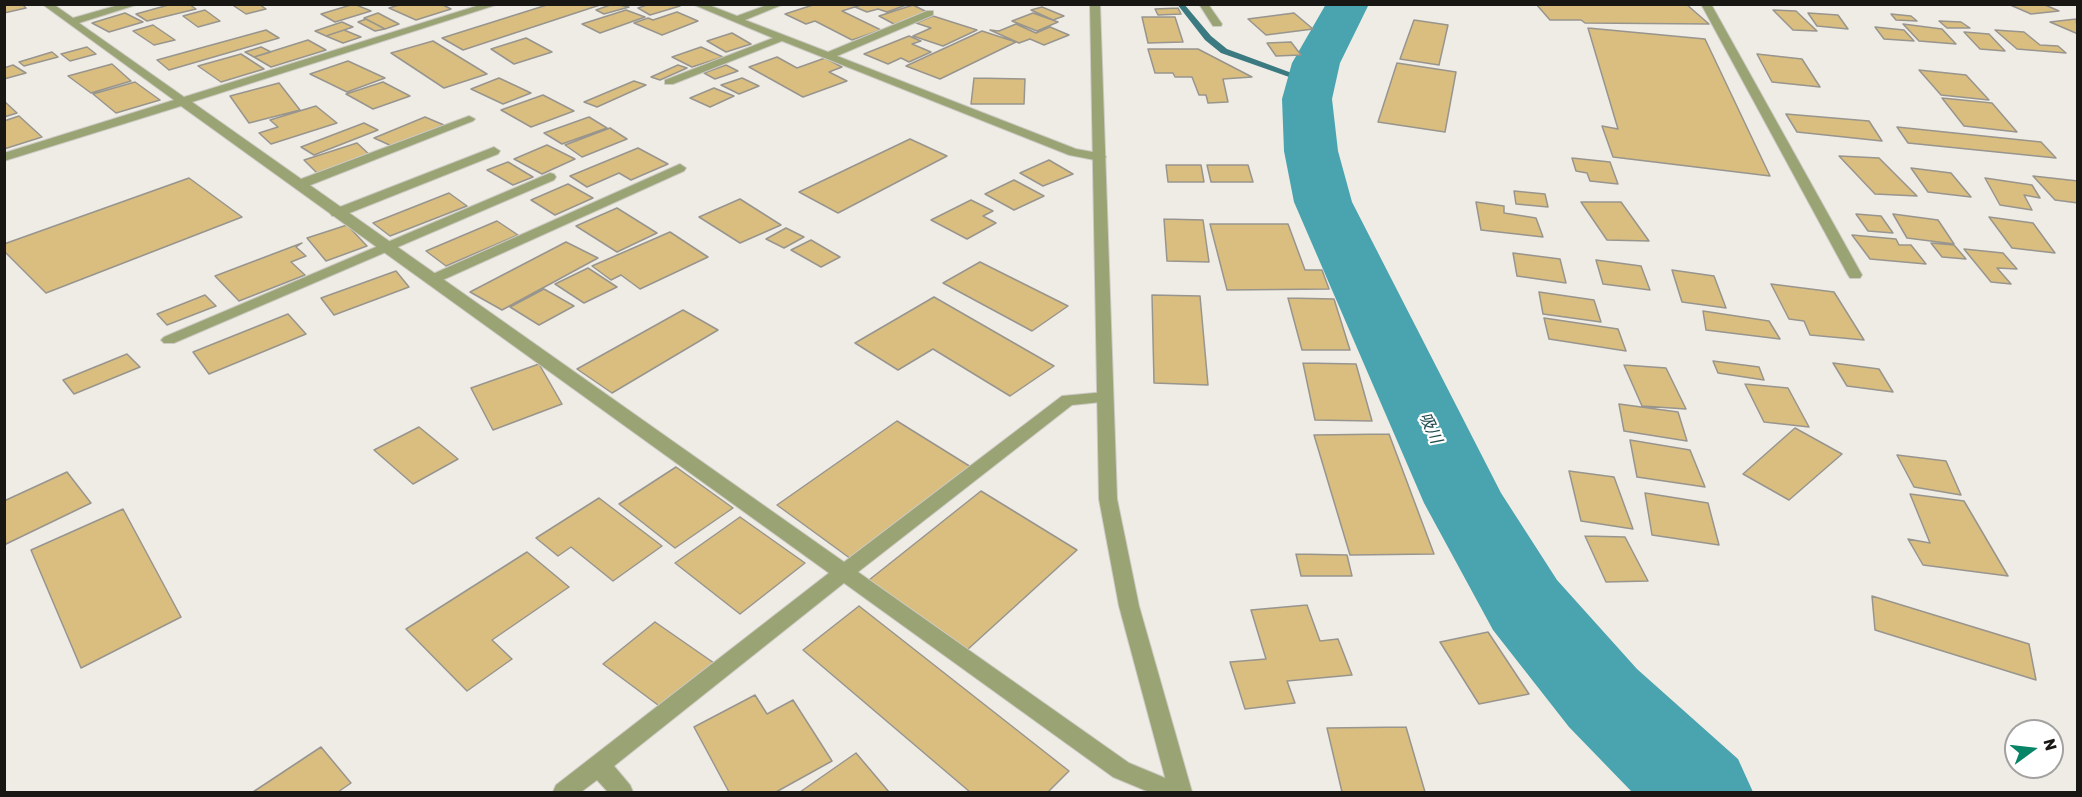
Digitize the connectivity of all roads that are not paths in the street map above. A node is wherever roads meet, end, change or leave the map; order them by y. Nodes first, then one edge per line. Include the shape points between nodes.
1 (46, 4) edge
2 (135, 4) edge
3 (495, 4) edge
4 (696, 4) edge
5 (780, 4) edge
6 (1095, 4) edge
7 (1203, 4) edge
8 (1706, 4) edge
9 (930, 13) dead end
10 (736, 20) junction
11 (70, 22) junction
12 (1217, 24) dead end
13 (782, 38) junction
14 (828, 56) junction
15 (669, 82) dead end
16 (182, 102) junction
17 (469, 119) dead end
18 (494, 152) dead end
19 (4, 157) edge
20 (1100, 157) junction
21 (680, 168) dead end
22 (550, 177) dead end
23 (297, 185) junction
24 (337, 213) junction
25 (385, 247) junction
26 (1855, 274) dead end
27 (431, 280) junction
28 (170, 339) dead end
29 (1105, 397) junction
30 (843, 573) junction
31 (599, 765) junction
32 (564, 792) edge
33 (622, 792) edge
34 (1174, 792) edge
35 (1181, 792) edge

1 - 11 street
2 - 11 street
3 - 16 street
4 - 10 street
5 - 10 street
6 - 20 street
7 - 12 street
8 - 26 street
9 - 14 street
10 - 13 street
11 - 16 street
13 - 14 street
13 - 15 street
14 - 20 street via 1073,152
16 - 19 street
16 - 23 street
17 - 23 street
18 - 24 street
20 - 29 street
21 - 27 street
22 - 25 street
23 - 24 street
24 - 25 street
25 - 27 street
25 - 28 street
27 - 30 street
29 - 30 street via 1068,400
29 - 35 street via 1108,499 1129,606
30 - 31 street
30 - 34 street via 1121,770
31 - 32 street
31 - 33 street

